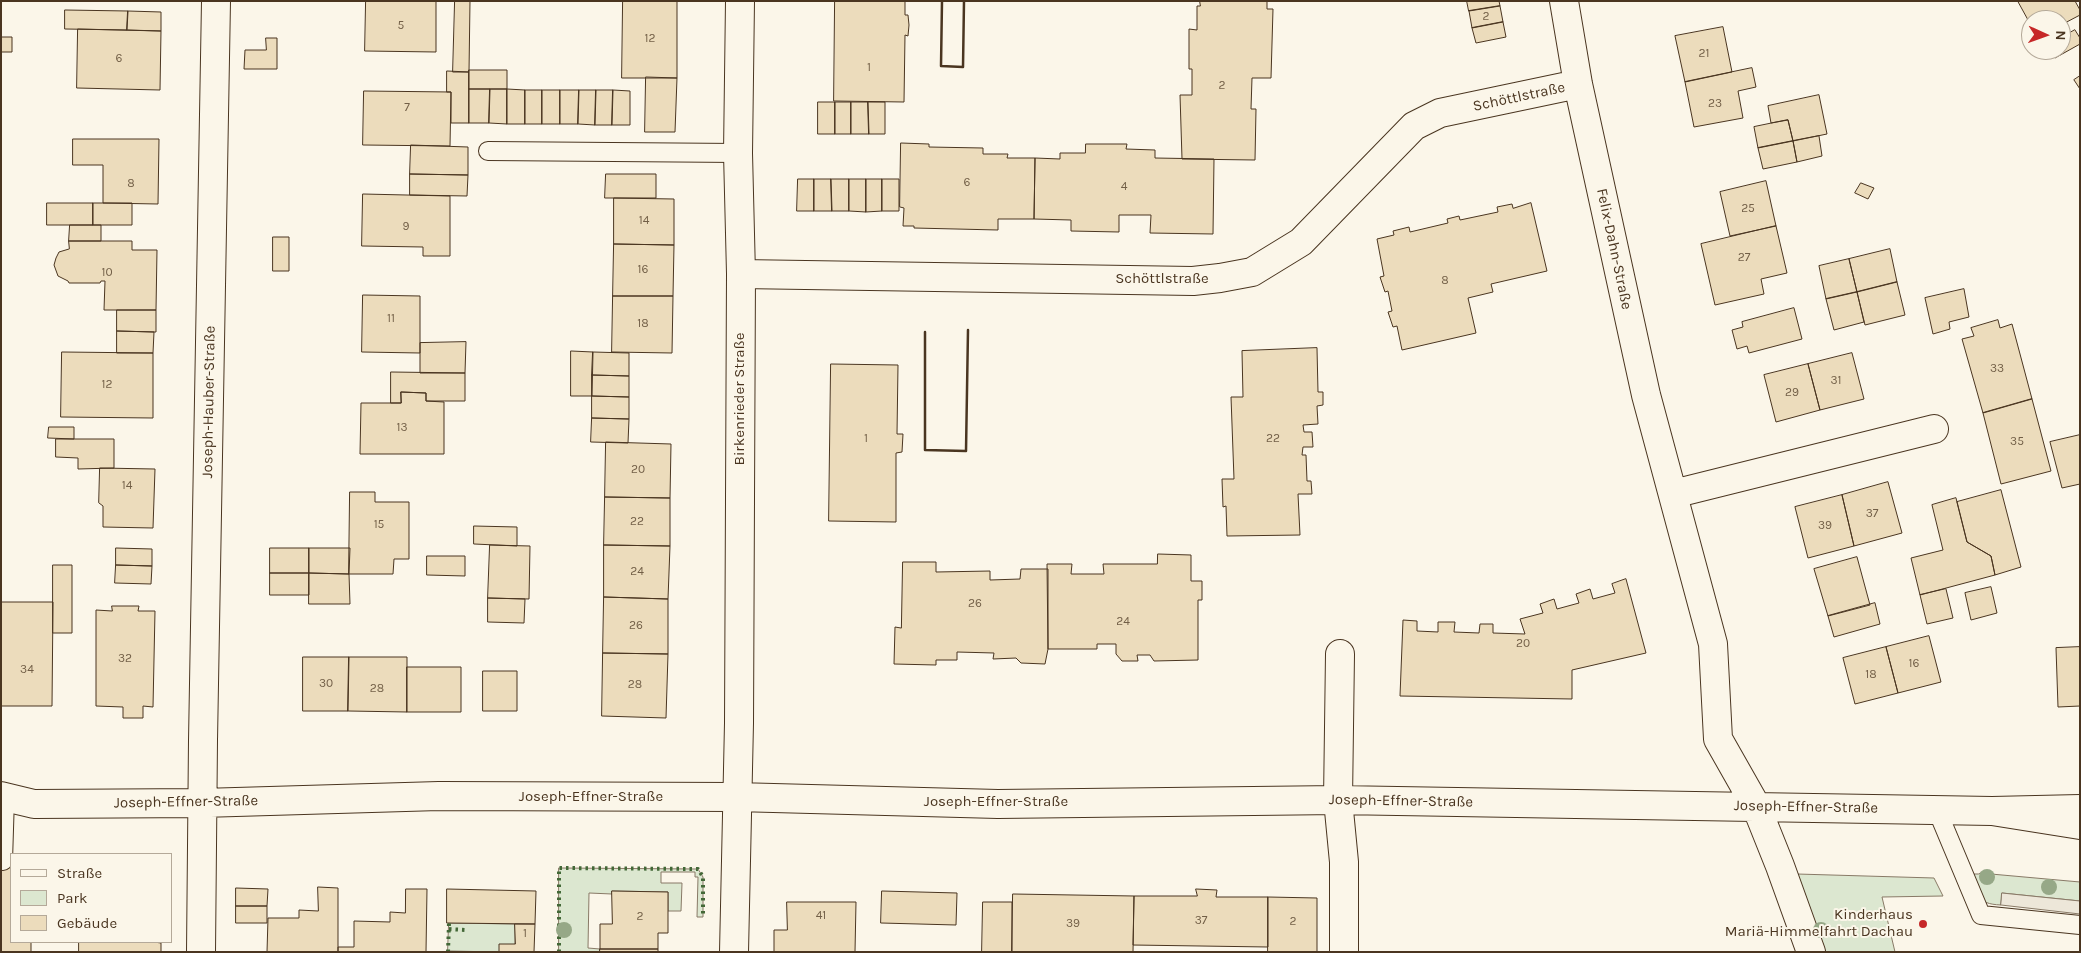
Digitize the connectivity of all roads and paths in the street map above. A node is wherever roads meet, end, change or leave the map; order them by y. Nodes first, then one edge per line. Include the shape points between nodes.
1 (216, 1) edge
2 (740, 1) edge
3 (1564, 1) edge
4 (1578, 84) junction
5 (488, 151) dead end
6 (738, 153) junction
7 (741, 274) junction
8 (1934, 428) dead end
9 (1673, 494) junction
10 (1340, 654) dead end
11 (3, 797) edge
12 (736, 797) junction
13 (1338, 800) junction
14 (202, 803) junction
15 (1756, 806) junction
16 (2080, 809) edge
17 (1938, 810) junction
18 (1992, 811) junction
19 (2080, 825) edge
20 (3, 860) dead end
21 (2080, 925) edge
22 (201, 952) edge
23 (734, 952) edge
24 (1344, 952) edge
25 (1811, 952) edge

1 - 14 street, Joseph-Hauber-Straße
2 - 6 street, Birkenrieder Straße
3 - 4 street, Felix-Dahn-Straße
4 - 7 street, Schöttlstraße via 1440,113 1414,126 1301,242 1252,272 1193,281
4 - 9 street, Felix-Dahn-Straße via 1646,395
5 - 6 lane
6 - 7 street, Birkenrieder Straße
7 - 12 street, Birkenrieder Straße
8 - 9 street
9 - 15 street, Felix-Dahn-Straße via 1713,644 1718,739
10 - 13 street
11 - 14 street, Joseph-Effner-Straße via 34,804
11 - 20 lane
12 - 13 street, Joseph-Effner-Straße via 998,804
12 - 14 street, Joseph-Effner-Straße via 439,796
12 - 23 street, Birkenrieder Straße
13 - 15 street, Joseph-Effner-Straße
13 - 24 street via 1344,862
14 - 22 street, Joseph-Hauber-Straße
15 - 17 street, Joseph-Effner-Straße
15 - 25 street, Felix-Dahn-Straße
16 - 18 street, Joseph-Effner-Straße
17 - 18 street, Joseph-Effner-Straße
17 - 21 lane via 1981,915
18 - 19 street, Joseph-Effner-Straße

